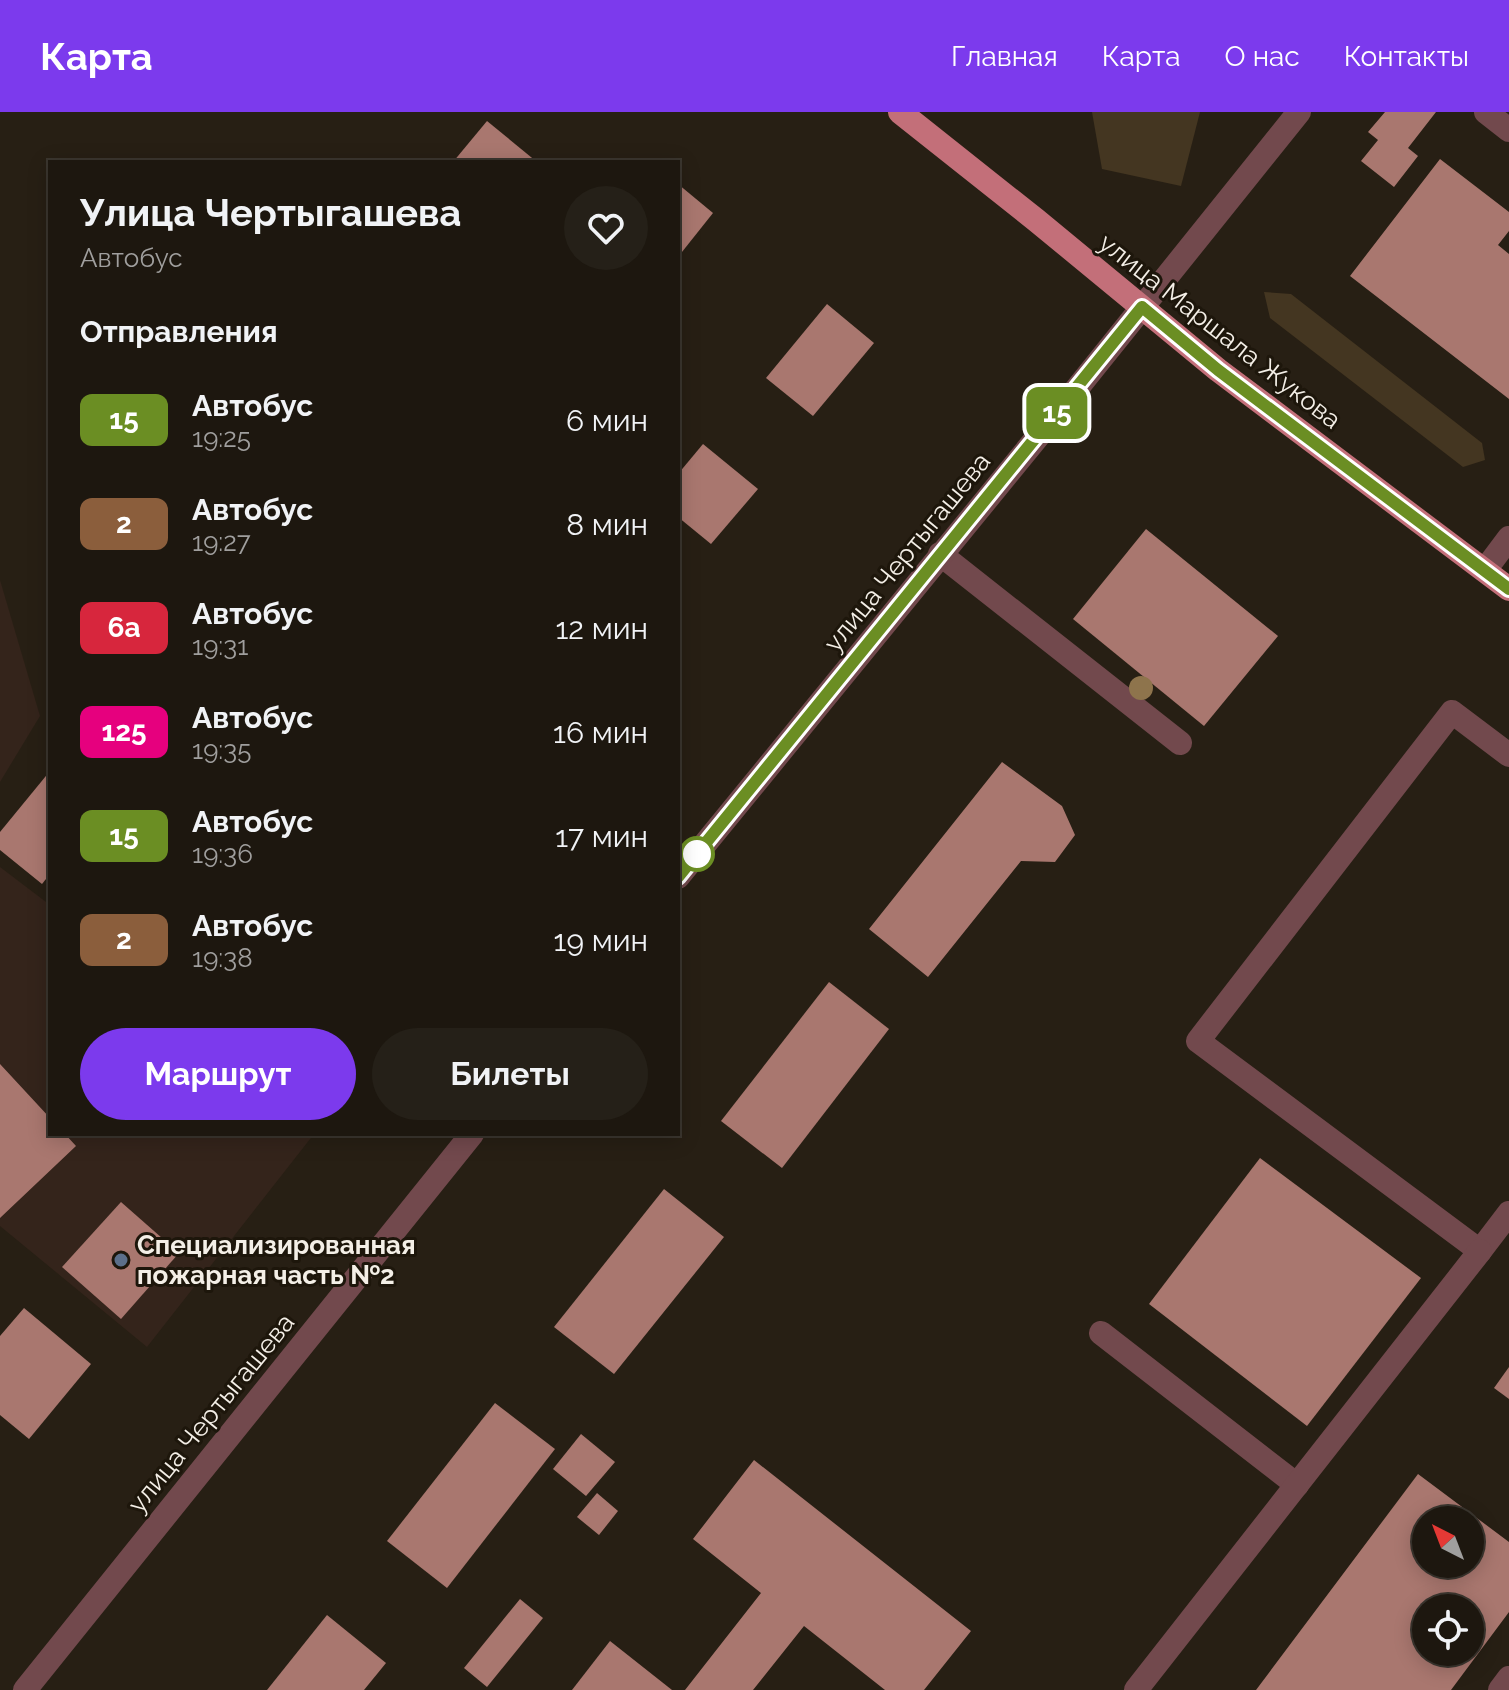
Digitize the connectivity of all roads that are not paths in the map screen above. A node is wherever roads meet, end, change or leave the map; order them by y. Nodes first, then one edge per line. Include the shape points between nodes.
1 (900, 112) edge
2 (1299, 112) edge
3 (1486, 112) edge
4 (1509, 130) edge
5 (1142, 307) junction
6 (1509, 538) edge
7 (940, 554) junction
8 (1485, 570) junction
9 (1509, 589) edge
10 (1180, 743) dead end
11 (1509, 755) edge
12 (680, 875) edge
13 (470, 1136) edge
14 (1509, 1213) edge
15 (1480, 1251) junction
16 (1101, 1333) dead end
17 (1297, 1485) junction
18 (1509, 1678) edge
19 (25, 1690) edge
20 (1136, 1690) edge
21 (1500, 1690) edge

1 - 5 main road, улица Маршала Жукова
2 - 5 street, улица Чертыгашева
3 - 4 street
5 - 7 street, улица Чертыгашева
5 - 8 main road, улица Маршала Жукова
6 - 8 street
7 - 10 street
7 - 12 street, улица Чертыгашева
8 - 9 main road, улица Маршала Жукова
11 - 15 street via 1452,712 1198,1041
13 - 19 street, улица Чертыгашева
14 - 15 street
15 - 17 street
16 - 17 street
17 - 20 street
18 - 21 street

